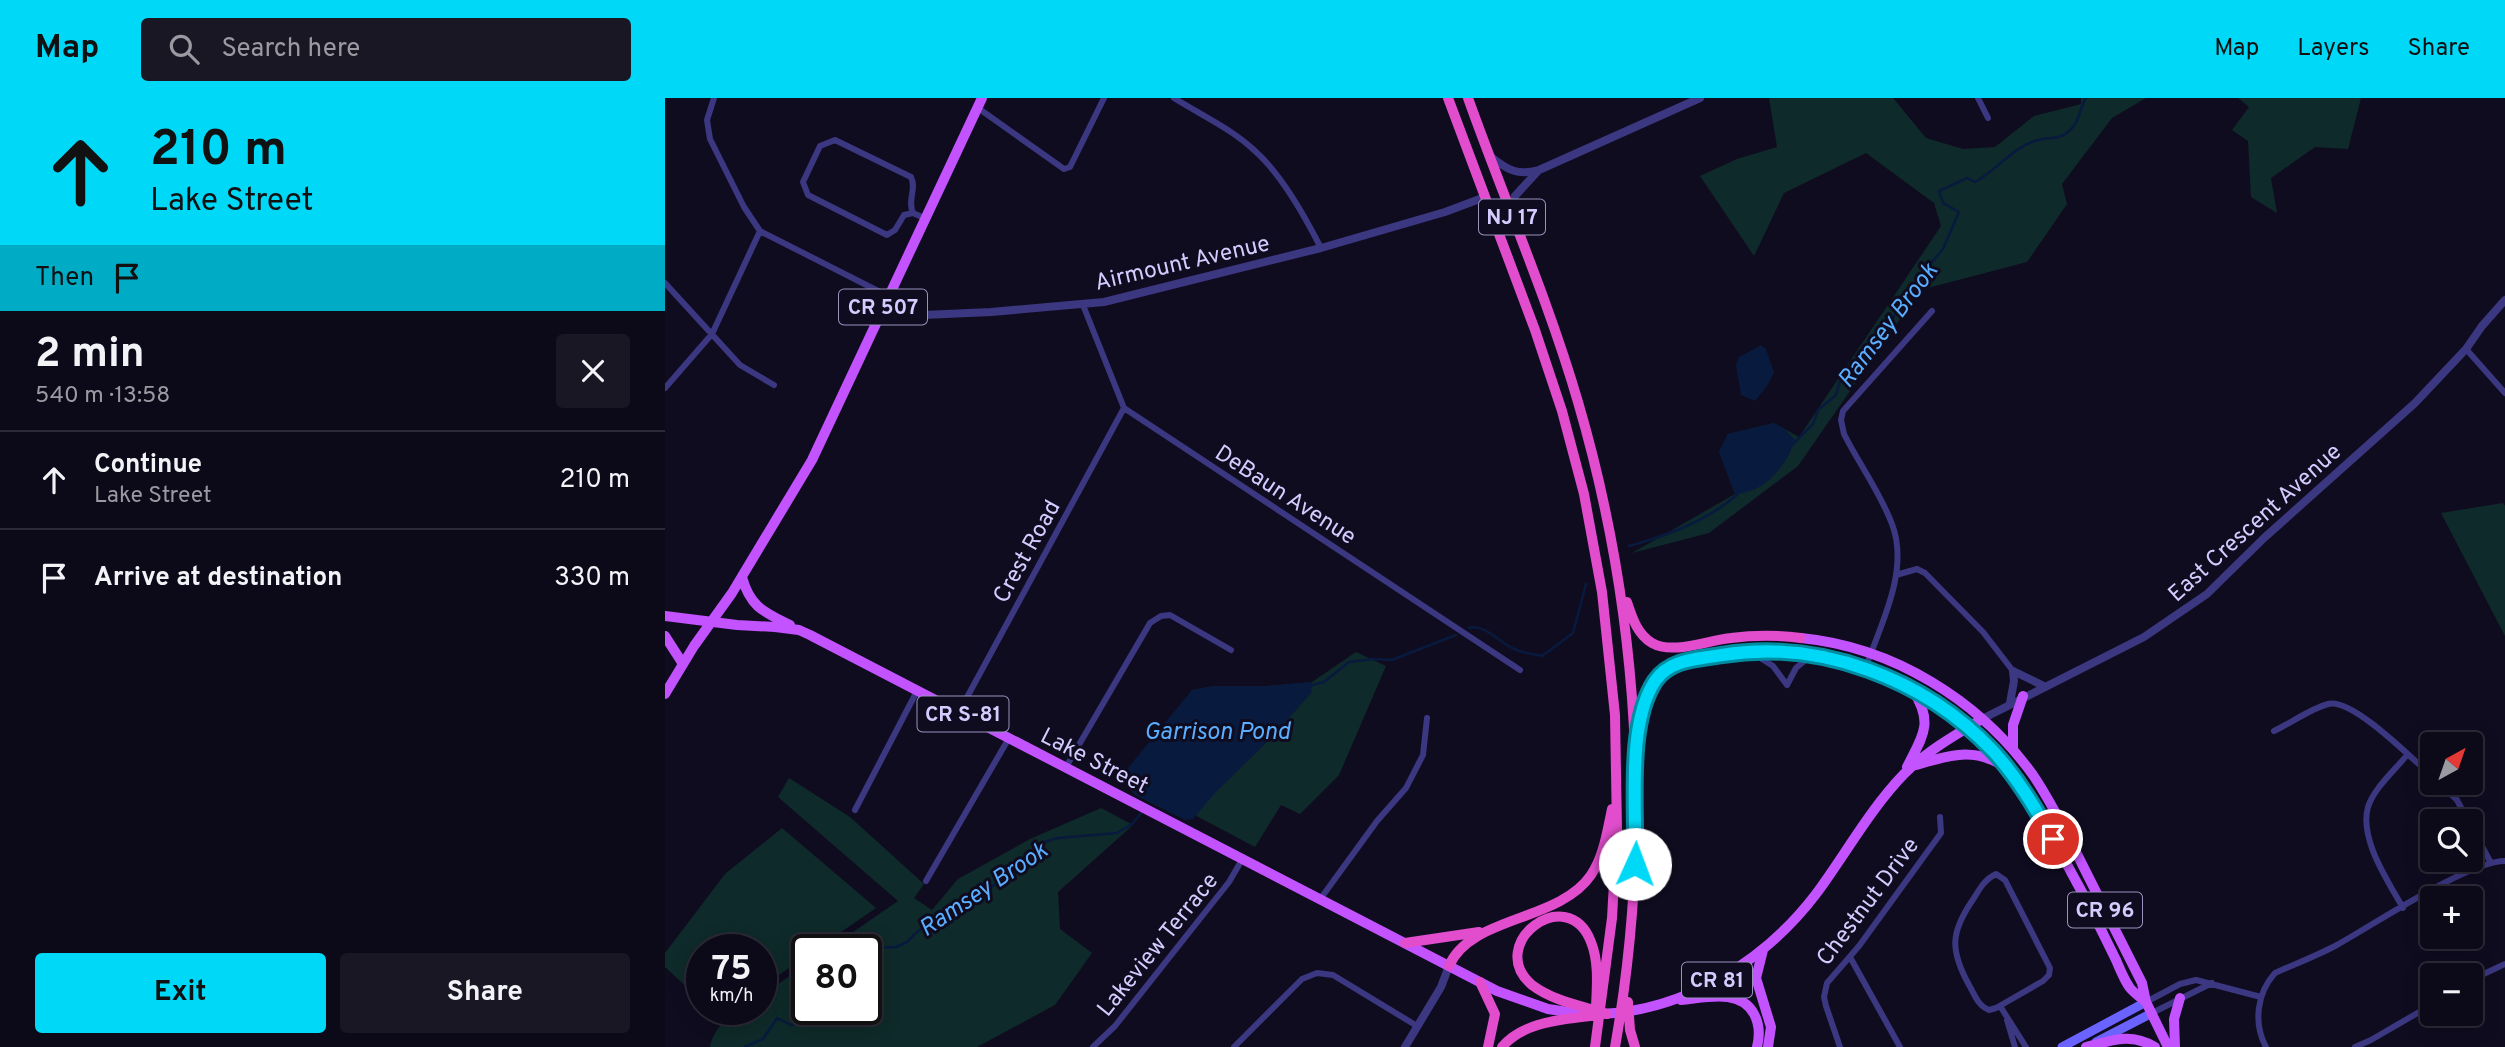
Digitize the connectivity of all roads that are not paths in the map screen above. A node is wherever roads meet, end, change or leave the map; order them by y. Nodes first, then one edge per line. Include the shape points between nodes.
1 (715, 98) edge
2 (1104, 98) edge
3 (1174, 98) edge
4 (1448, 98) edge
5 (1468, 98) edge
6 (1700, 98) edge
7 (1978, 98) edge
8 (980, 103) edge
9 (1987, 118) dead end
10 (1488, 155) junction
11 (1539, 170) junction
12 (1485, 197) junction
13 (913, 213) junction
14 (1511, 214) junction
15 (924, 218) junction
16 (760, 231) junction
17 (1321, 248) junction
18 (665, 283) edge
19 (888, 296) junction
20 (2505, 300) edge
21 (1083, 305) junction
22 (1933, 311) dead end
23 (879, 317) junction
24 (712, 334) junction
25 (2466, 349) junction
26 (774, 385) dead end
27 (665, 388) edge
28 (2505, 393) edge
29 (1124, 408) junction
30 (1616, 567) junction
31 (1896, 575) junction
32 (742, 577) junction
33 (666, 615) edge
34 (712, 622) junction
35 (799, 630) junction
36 (665, 636) edge
37 (1801, 638) joint
38 (1231, 650) dead end
39 (1752, 653) junction
40 (1870, 653) junction
41 (1719, 656) joint
42 (1811, 656) junction
43 (683, 664) junction
44 (1865, 669) junction
45 (1520, 670) dead end
46 (2013, 671) junction
47 (2044, 686) junction
48 (917, 691) junction
49 (1914, 691) junction
50 (665, 694) edge
51 (2023, 696) junction
52 (2010, 703) junction
53 (959, 712) junction
54 (1427, 718) dead end
55 (1982, 719) junction
56 (1967, 727) junction
57 (2274, 731) dead end
58 (1009, 738) junction
59 (1635, 746) junction
60 (2013, 749) junction
61 (2407, 755) junction
62 (1912, 766) junction
63 (2420, 766) edge
64 (1066, 767) junction
65 (2008, 769) junction
66 (1903, 776) junction
67 (1617, 778) junction
68 (855, 810) dead end
69 (1940, 817) dead end
70 (2483, 848) edge
71 (1243, 858) junction
72 (2505, 861) edge
73 (2491, 863) junction
74 (926, 881) dead end
75 (1321, 898) junction
76 (2403, 908) junction
77 (1492, 930) junction
78 (1405, 943) junction
79 (1763, 949) junction
80 (1850, 957) junction
81 (2505, 964) edge
82 (1449, 966) junction
83 (1626, 969) junction
84 (2483, 974) edge
85 (1480, 982) junction
86 (2212, 983) junction
87 (2261, 997) junction
88 (2180, 998) junction
89 (1666, 1001) junction
90 (2146, 1002) junction
91 (2000, 1006) junction
92 (2420, 1012) edge
93 (2151, 1013) junction
94 (1607, 1014) junction
95 (1561, 1017) junction
96 (2007, 1018) junction
97 (1417, 1026) junction
98 (1093, 1047) edge
99 (1234, 1047) edge
100 (1405, 1047) edge
101 (1488, 1047) edge
102 (1502, 1047) edge
103 (1595, 1047) edge
104 (1615, 1047) edge
105 (1635, 1047) edge
106 (1757, 1047) edge
107 (1767, 1047) edge
108 (1840, 1047) edge
109 (1900, 1047) edge
110 (2015, 1047) edge
111 (2026, 1047) edge
112 (2062, 1047) edge
113 (2086, 1047) edge
114 (2155, 1047) edge
115 (2168, 1047) edge
116 (2175, 1047) edge
117 (2266, 1047) edge
118 (2355, 1047) edge

1 - 16 street via 707,120 710,139
2 - 8 street via 1070,167 1064,169
3 - 17 street via 1242,140 1267,163
4 - 12 highway, NJ 17
5 - 10 highway, NJ 17
6 - 11 street
7 - 9 street
8 - 15 main road, CR 507
10 - 11 street via 1513,172
10 - 14 highway, NJ 17
11 - 14 street via 1515,196
12 - 17 street, Airmount Avenue
12 - 67 highway, NJ 17 via 1547,364 1583,489 1602,592
13 - 13 street via 910,205 915,185 911,177 835,140 820,146 803,182 808,195 887,235 904,215
13 - 15 street
14 - 30 highway, NJ 17 via 1578,401
15 - 19 main road, CR 507
16 - 19 street
16 - 24 street
17 - 21 street, Airmount Avenue
18 - 24 street
19 - 23 main road, CR 507
20 - 25 street, East Crescent Avenue
21 - 23 street, Airmount Avenue
21 - 29 street
22 - 31 street via 1848,404 1841,420 1894,528
23 - 32 main road, CR 507 via 811,460
24 - 26 street via 740,365
24 - 27 street
25 - 28 street
25 - 47 street, East Crescent Avenue via 2415,403 2207,594 2144,637
29 - 45 street, DeBaun Avenue
29 - 53 street, Crest Road
30 - 37 highway via 1635,624 1658,646 1749,636
30 - 59 highway, NJ 17
31 - 40 street
31 - 46 street via 1917,569 1926,573
32 - 34 main road, CR 507
32 - 35 main road via 754,604
33 - 34 main road, Lake Street
34 - 35 main road, Lake Street / CR S-81
34 - 43 main road, CR 507
35 - 48 main road, Lake Street / CR S-81
36 - 43 main road
37 - 40 main road
38 - 64 street via 1170,615 1155,618
39 - 41 main road
39 - 42 main road
39 - 42 street via 1773,666 1787,685 1796,668
40 - 44 street
40 - 55 main road via 1927,679
41 - 59 highway via 1675,664 1660,674 1650,691
42 - 44 main road
43 - 50 main road, CR 507
44 - 49 main road
46 - 47 street
46 - 52 street
47 - 51 street, East Crescent Avenue
48 - 53 main road, Lake Street / CR S-81
48 - 68 street
49 - 56 main road
49 - 66 main road via 1925,712 1925,728
51 - 52 street, East Crescent Avenue
51 - 60 main road via 2011,731
52 - 55 street, East Crescent Avenue
53 - 58 main road, Lake Street / CR S-81
54 - 75 street via 1423,755 1406,789
55 - 56 main road, East Crescent Avenue
55 - 60 main road, CR 96
56 - 62 main road, East Crescent Avenue / CR 81
56 - 65 main road, CR 96
57 - 61 street via 2329,703 2347,706
58 - 64 main road, Lake Street / CR S-81
58 - 74 street
59 - 83 highway, NJ 17 via 1636,840
60 - 90 main road, CR 96 via 2064,828 2142,982
61 - 63 street
61 - 76 street via 2368,808 2372,851
62 - 65 main road via 1970,753
62 - 66 main road, East Crescent Avenue / CR 81
64 - 71 main road, Lake Street / CR S-81
65 - 90 main road, CR 96 via 2053,839 2130,988
66 - 79 main road, East Crescent Avenue / CR 81 via 1804,908
67 - 77 highway via 1604,845 1590,877 1568,897
67 - 103 highway, NJ 17 via 1612,918
69 - 80 street, Chestnut Drive via 1941,833
70 - 73 street
71 - 75 main road, Lake Street / CR S-81
71 - 98 street, Lakeview Terrace via 1115,1026
72 - 73 street
73 - 76 street via 2447,881
75 - 78 main road, Lake Street / CR S-81
76 - 87 street via 2275,973
77 - 78 highway
77 - 82 highway via 1465,943
78 - 82 main road, Lake Street / CR S-81
79 - 89 main road, East Crescent Avenue / CR 81 via 1714,981
79 - 107 main road via 1756,978 1771,1027
80 - 108 street, Chestnut Drive via 1831,976 1825,992
80 - 109 street
81 - 84 street
82 - 85 main road
82 - 97 street
83 - 104 highway, NJ 17
83 - 105 highway
85 - 95 main road
85 - 101 highway via 1495,1014
86 - 87 street
86 - 88 street
86 - 90 street via 2190,981
87 - 117 street via 2258,1022
88 - 93 street
88 - 116 main road via 2174,1019
89 - 94 main road, East Crescent Avenue / CR 81
89 - 106 main road via 1725,996 1742,1001 1758,1024
90 - 93 main road, CR 96
90 - 112 main road
91 - 91 street via 1986,1009 1978,1002 1958,963 1954,943 1963,914 1987,879 1996,874 2005,880 2050,968 2046,979
91 - 96 street
92 - 118 street
93 - 113 main road
93 - 115 main road, CR 96
94 - 95 highway
94 - 103 highway via 1562,1000 1532,985 1519,962 1526,932 1546,919 1561,917 1574,921 1591,941 1597,969
95 - 102 highway via 1520,1031
96 - 110 street
96 - 111 street
97 - 99 street via 1333,975 1317,973 1303,979
97 - 100 street
113 - 114 main road via 2130,1038

